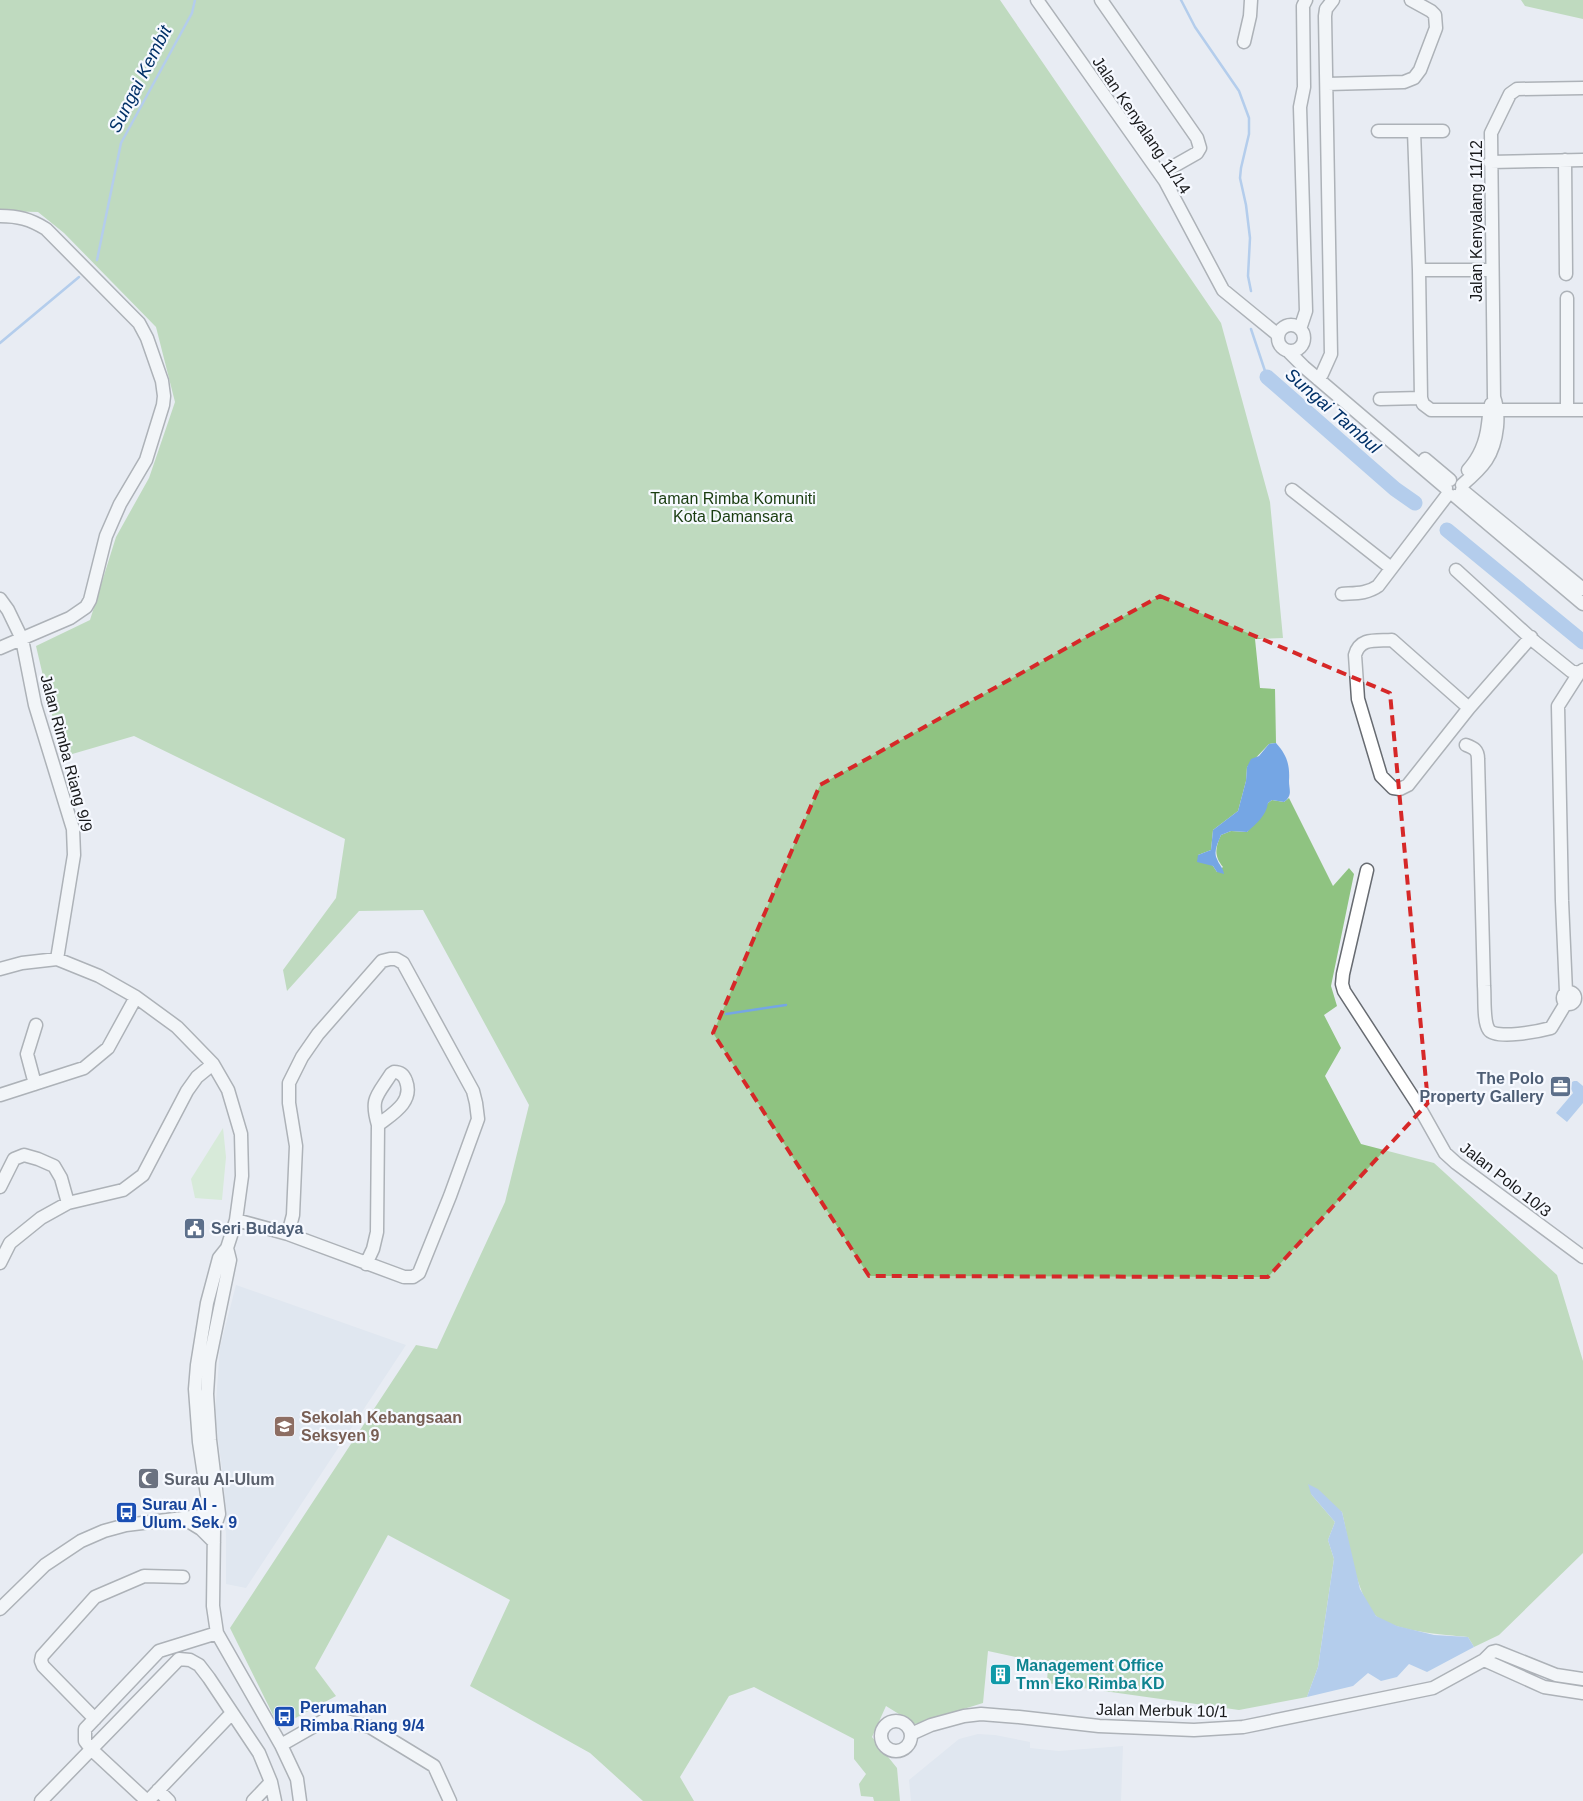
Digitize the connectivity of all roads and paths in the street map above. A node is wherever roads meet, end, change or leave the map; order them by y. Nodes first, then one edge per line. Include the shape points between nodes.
1 (1037, 0) edge
2 (1101, 0) edge
3 (1251, 0) edge
4 (1306, 0) edge
5 (1411, 0) edge
6 (1329, 4) edge
7 (1244, 42) dead end
8 (1327, 84) junction
9 (1583, 88) edge
10 (1414, 131) junction
11 (1444, 131) dead end
12 (1378, 132) dead end
13 (1564, 160) junction
14 (1583, 160) edge
15 (1490, 162) junction
16 (1160, 174) junction
17 (0, 216) edge
18 (1419, 270) junction
19 (1492, 270) junction
20 (1566, 274) dead end
21 (1567, 298) dead end
22 (1300, 329) junction
23 (1278, 335) junction
24 (1294, 351) junction
25 (1320, 376) junction
26 (1421, 398) junction
27 (1380, 399) dead end
28 (1494, 410) junction
29 (1567, 410) junction
30 (1583, 410) edge
31 (1454, 488) junction
32 (1292, 490) dead end
33 (1391, 568) junction
34 (1456, 570) dead end
35 (1583, 589) edge
36 (1342, 594) dead end
37 (0, 599) edge
38 (1583, 604) edge
39 (1531, 637) junction
40 (22, 639) junction
41 (0, 648) edge
42 (1581, 672) edge
43 (1469, 708) junction
44 (1466, 745) dead end
45 (1367, 870) dead end
46 (58, 954) junction
47 (0, 969) edge
48 (136, 997) junction
49 (1572, 1000) edge
50 (36, 1025) dead end
51 (213, 1064) junction
52 (35, 1084) junction
53 (0, 1095) edge
54 (378, 1125) dead end
55 (0, 1187) edge
56 (68, 1203) junction
57 (236, 1220) junction
58 (288, 1234) junction
59 (1583, 1257) edge
60 (0, 1263) edge
61 (366, 1264) junction
62 (214, 1305) junction
63 (206, 1492) junction
64 (214, 1515) junction
65 (186, 1518) junction
66 (214, 1542) junction
67 (183, 1577) dead end
68 (0, 1609) edge
69 (217, 1633) junction
70 (1488, 1656) junction
71 (1583, 1679) edge
72 (1583, 1693) edge
73 (232, 1712) junction
74 (95, 1719) junction
75 (911, 1734) dead end
76 (281, 1746) junction
77 (91, 1749) junction
78 (272, 1782) junction
79 (158, 1790) junction
80 (41, 1801) edge
81 (148, 1801) edge
82 (169, 1801) edge
83 (253, 1801) edge
84 (275, 1801) edge
85 (300, 1801) edge
86 (450, 1801) edge

1 - 16 street, Jalan Kenyalang 11/14
2 - 16 street via 1197,138 1200,148 1197,153
3 - 7 street
4 - 22 street via 1303,6 1304,87 1300,106 1306,311
5 - 8 street via 1435,15 1436,28 1414,78 1404,82
6 - 8 street
8 - 25 street via 1331,354
9 - 15 street, Jalan Kenyalang 11/12 via 1517,89 1510,94 1491,133
10 - 11 street
10 - 12 street
10 - 18 street
13 - 14 street
13 - 15 street
13 - 20 street
15 - 19 street, Jalan Kenyalang 11/12
16 - 23 street, Jalan Kenyalang 11/14 via 1223,290
17 - 40 street via 18,216 46,228 139,323 162,381 164,396 146,460 120,504 106,536 86,607 70,618
18 - 19 street
18 - 26 street
19 - 28 street, Jalan Kenyalang 11/12
21 - 29 street
22 - 23 street via 1288,325
22 - 24 street via 1304,340
23 - 24 street via 1281,348
24 - 25 street
25 - 31 street
26 - 27 street
26 - 28 street via 1431,410
28 - 29 street
28 - 31 street via 1482,452
29 - 30 street
31 - 33 street
31 - 35 street
31 - 38 street
32 - 33 street
33 - 36 street via 1372,590
34 - 39 street
37 - 40 street, Jalan Rimba Riang 9/9
39 - 42 street via 1571,671
39 - 43 street
40 - 41 street
40 - 46 street, Jalan Rimba Riang 9/9 via 35,705 73,829 74,855
42 - 49 street via 1558,706 1562,902
43 - 43 street via 1408,785 1393,788 1381,776 1358,700 1357,648 1368,641 1392,640
44 - 49 street via 1478,753 1488,1029 1511,1034 1551,1028
45 - 59 street, Jalan Polo 10/3 via 1343,974 1344,991 1446,1153
46 - 47 street
46 - 48 street
48 - 51 street via 177,1027
48 - 52 street via 108,1048 84,1068
50 - 52 street via 27,1054
51 - 56 street via 187,1090 143,1174 122,1190
51 - 57 street via 228,1090 241,1134 242,1176
52 - 53 street
54 - 61 street via 378,1232
55 - 56 street via 14,1159 24,1155 54,1166
56 - 60 street via 41,1218 10,1243
57 - 58 street
57 - 62 street via 227,1248 219,1258
58 - 61 street
58 - 61 street via 293,1215 296,1146 289,1083 318,1034 382,961 396,959 403,964 472,1090 478,1119 419,1273 404,1277
62 - 63 street via 196,1365 195,1388
62 - 64 street via 207,1394
63 - 64 street
63 - 65 street via 198,1510
64 - 65 street
64 - 66 street
65 - 66 street
65 - 68 street via 126,1525 81,1541 45,1565
66 - 69 street via 213,1606
67 - 74 street via 144,1576 95,1597 42,1656 42,1666
69 - 74 street via 158,1652
69 - 76 street
70 - 71 street via 1496,1651 1556,1675
70 - 72 street via 1544,1687
70 - 75 street, Jalan Merbuk 10/1 via 1433,1688 1243,1727 1202,1730 1099,1726 982,1714 930,1725
73 - 77 street via 199,1665 179,1659
73 - 78 street via 259,1753
73 - 79 street
74 - 77 street via 85,1729 85,1741
76 - 85 street via 297,1779
76 - 86 street via 330,1717 370,1727 434,1766
77 - 80 street
77 - 81 street
78 - 83 street
78 - 84 street
79 - 81 street
79 - 82 street

